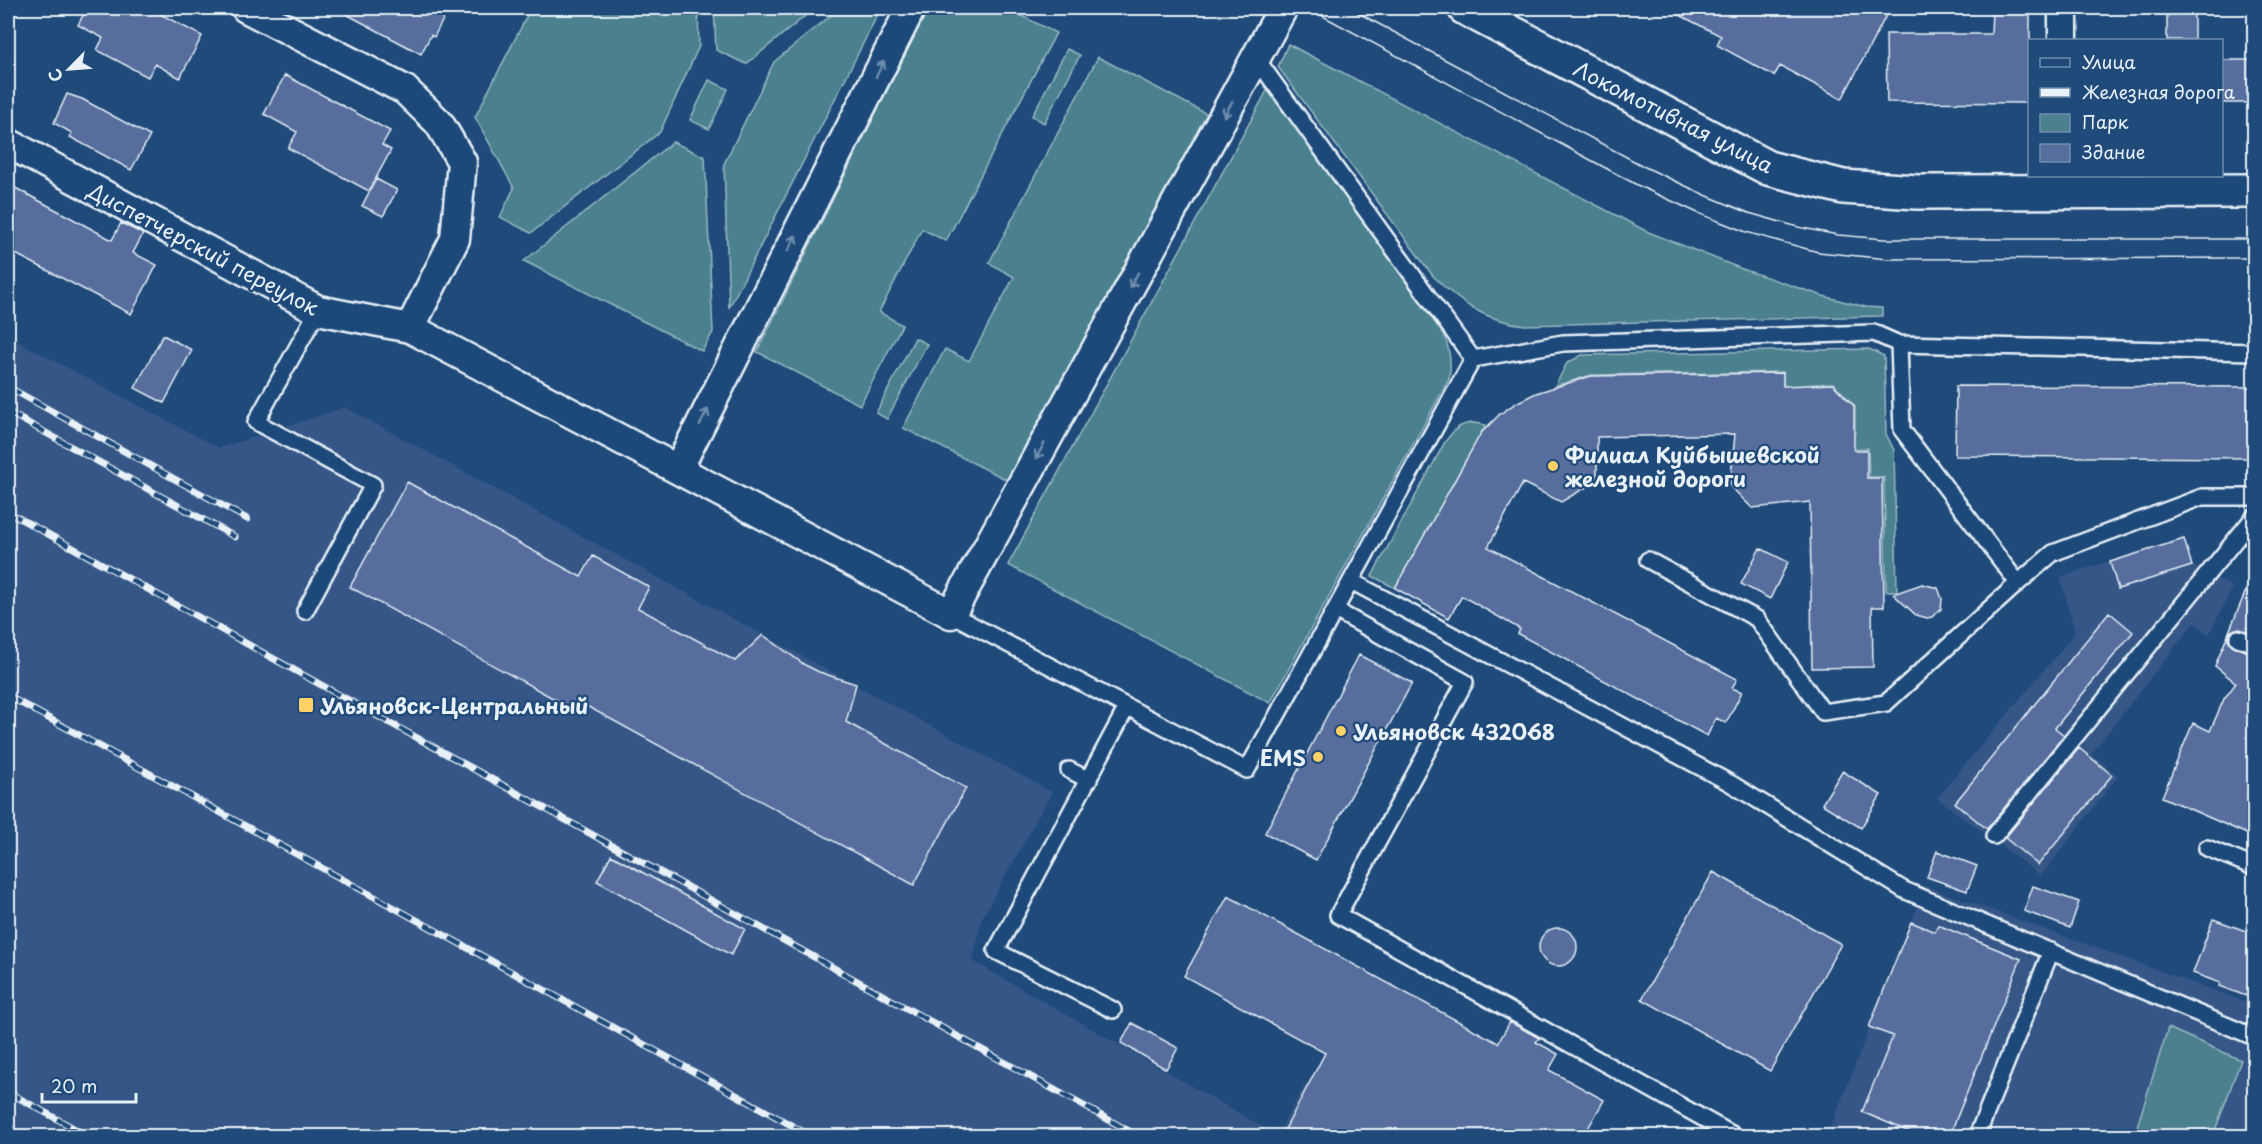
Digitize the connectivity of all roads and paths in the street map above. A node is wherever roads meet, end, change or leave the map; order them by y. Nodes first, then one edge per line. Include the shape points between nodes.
1 (246, 8) edge
2 (911, 8) edge
3 (1283, 8) edge
4 (1465, 8) edge
5 (2063, 8) edge
6 (2063, 39) edge
7 (1256, 58) junction
8 (8, 143) edge
9 (2066, 183) edge
10 (2254, 191) edge
11 (318, 310) junction
12 (410, 328) junction
13 (1899, 344) junction
14 (2254, 352) edge
15 (1473, 359) junction
16 (678, 469) junction
17 (2254, 497) edge
18 (2254, 517) edge
19 (1648, 560) dead end
20 (1351, 580) junction
21 (2018, 583) junction
22 (1335, 610) junction
23 (305, 611) dead end
24 (951, 614) junction
25 (2238, 638) dead end
26 (2254, 644) edge
27 (1127, 707) junction
28 (1069, 770) dead end
29 (1089, 780) junction
30 (1994, 836) dead end
31 (2207, 848) dead end
32 (2254, 867) edge
33 (2051, 951) junction
34 (1113, 1010) dead end
35 (2254, 1037) edge
36 (1713, 1131) edge
37 (1735, 1137) edge
38 (1977, 1137) edge

1 - 12 street via 405,90 439,123 462,162 455,239
16 -> 2 street
3 - 7 street
4 - 9 main road, Локомотивная улица via 1768,168 1843,187 1917,192
5 - 6 street
7 - 15 lane
7 -> 24 street
8 - 11 street, Диспетчерский переулок
9 - 10 main road, Локомотивная улица
11 - 12 street, Диспетчерский переулок
11 - 23 lane via 256,422 373,485
12 - 16 street, Диспетчерский переулок
13 - 14 lane
13 - 15 lane via 1874,333 1563,343
13 - 21 lane via 1902,430
15 - 20 lane
16 - 24 street, Диспетчерский переулок
17 - 21 lane via 2202,497 2054,553
18 - 30 lane
19 - 21 lane via 1757,619 1823,712 1886,703
20 - 22 lane
20 - 33 lane via 1730,783 1904,890
22 - 27 lane via 1247,770
22 - 36 lane via 1465,682 1338,915
24 - 27 lane
25 - 26 lane
27 - 29 lane
28 - 29 lane
29 - 34 lane via 996,951
31 - 32 lane
33 - 35 lane
33 - 38 lane
36 - 37 lane

